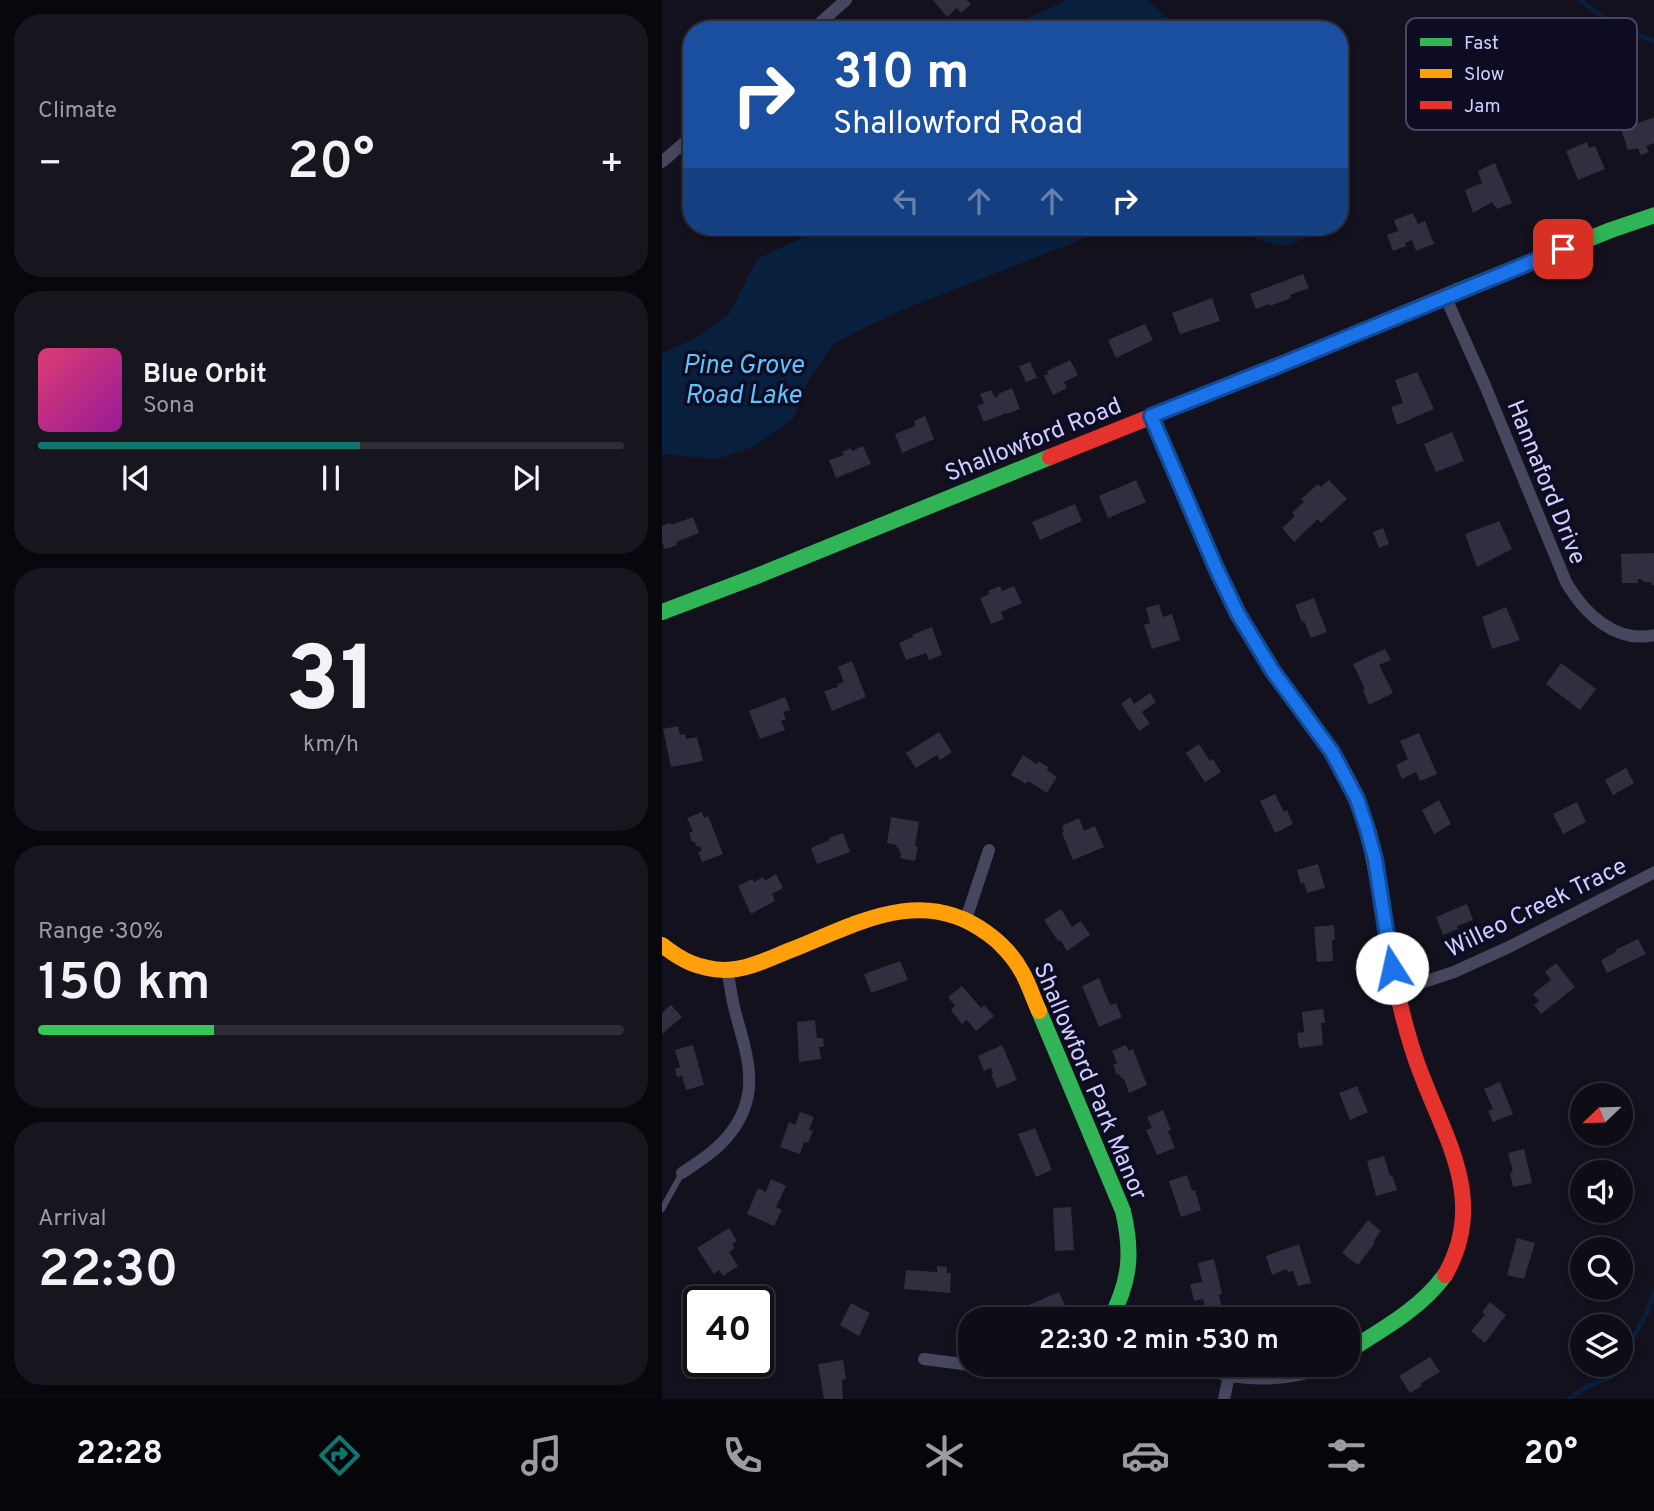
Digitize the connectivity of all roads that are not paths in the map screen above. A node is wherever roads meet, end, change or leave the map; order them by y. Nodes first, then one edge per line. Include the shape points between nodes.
1 (846, 0) edge
2 (822, 21) edge
3 (683, 144) edge
4 (662, 162) edge
5 (1654, 215) edge
6 (1445, 296) junction
7 (1151, 416) junction
8 (662, 612) edge
9 (1654, 635) edge
10 (989, 850) dead end
11 (1654, 872) edge
12 (966, 919) junction
13 (662, 946) edge
14 (727, 970) junction
15 (1396, 991) junction
16 (682, 1173) joint
17 (662, 1209) edge
18 (1120, 1307) edge
19 (1360, 1343) edge
20 (924, 1359) dead end
21 (958, 1363) edge
22 (1229, 1377) edge
23 (1240, 1377) edge
24 (1290, 1377) edge
25 (1224, 1399) edge

1 - 2 street
3 - 4 street
5 - 6 street, Shallowford Road
6 - 7 street, Shallowford Road
6 - 9 street, Hannaford Drive via 1576,600 1615,631 1632,637
7 - 8 street, Shallowford Road
7 - 15 street via 1238,614 1332,752 1357,799 1375,859
10 - 12 street
11 - 15 street, Willeo Creek Trace via 1511,946
12 - 14 street, Shallowford Park Manor via 929,909 891,911 755,964
12 - 18 street, Shallowford Park Manor via 997,940 1022,971 1123,1211 1130,1261
13 - 14 street, Shallowford Park Manor via 702,967
14 - 16 street via 749,1063 748,1097 728,1136
15 - 19 street via 1418,1069 1457,1165 1465,1221 1455,1258 1441,1283 1420,1304
16 - 17 lane
20 - 21 street
22 - 25 street
23 - 24 street

